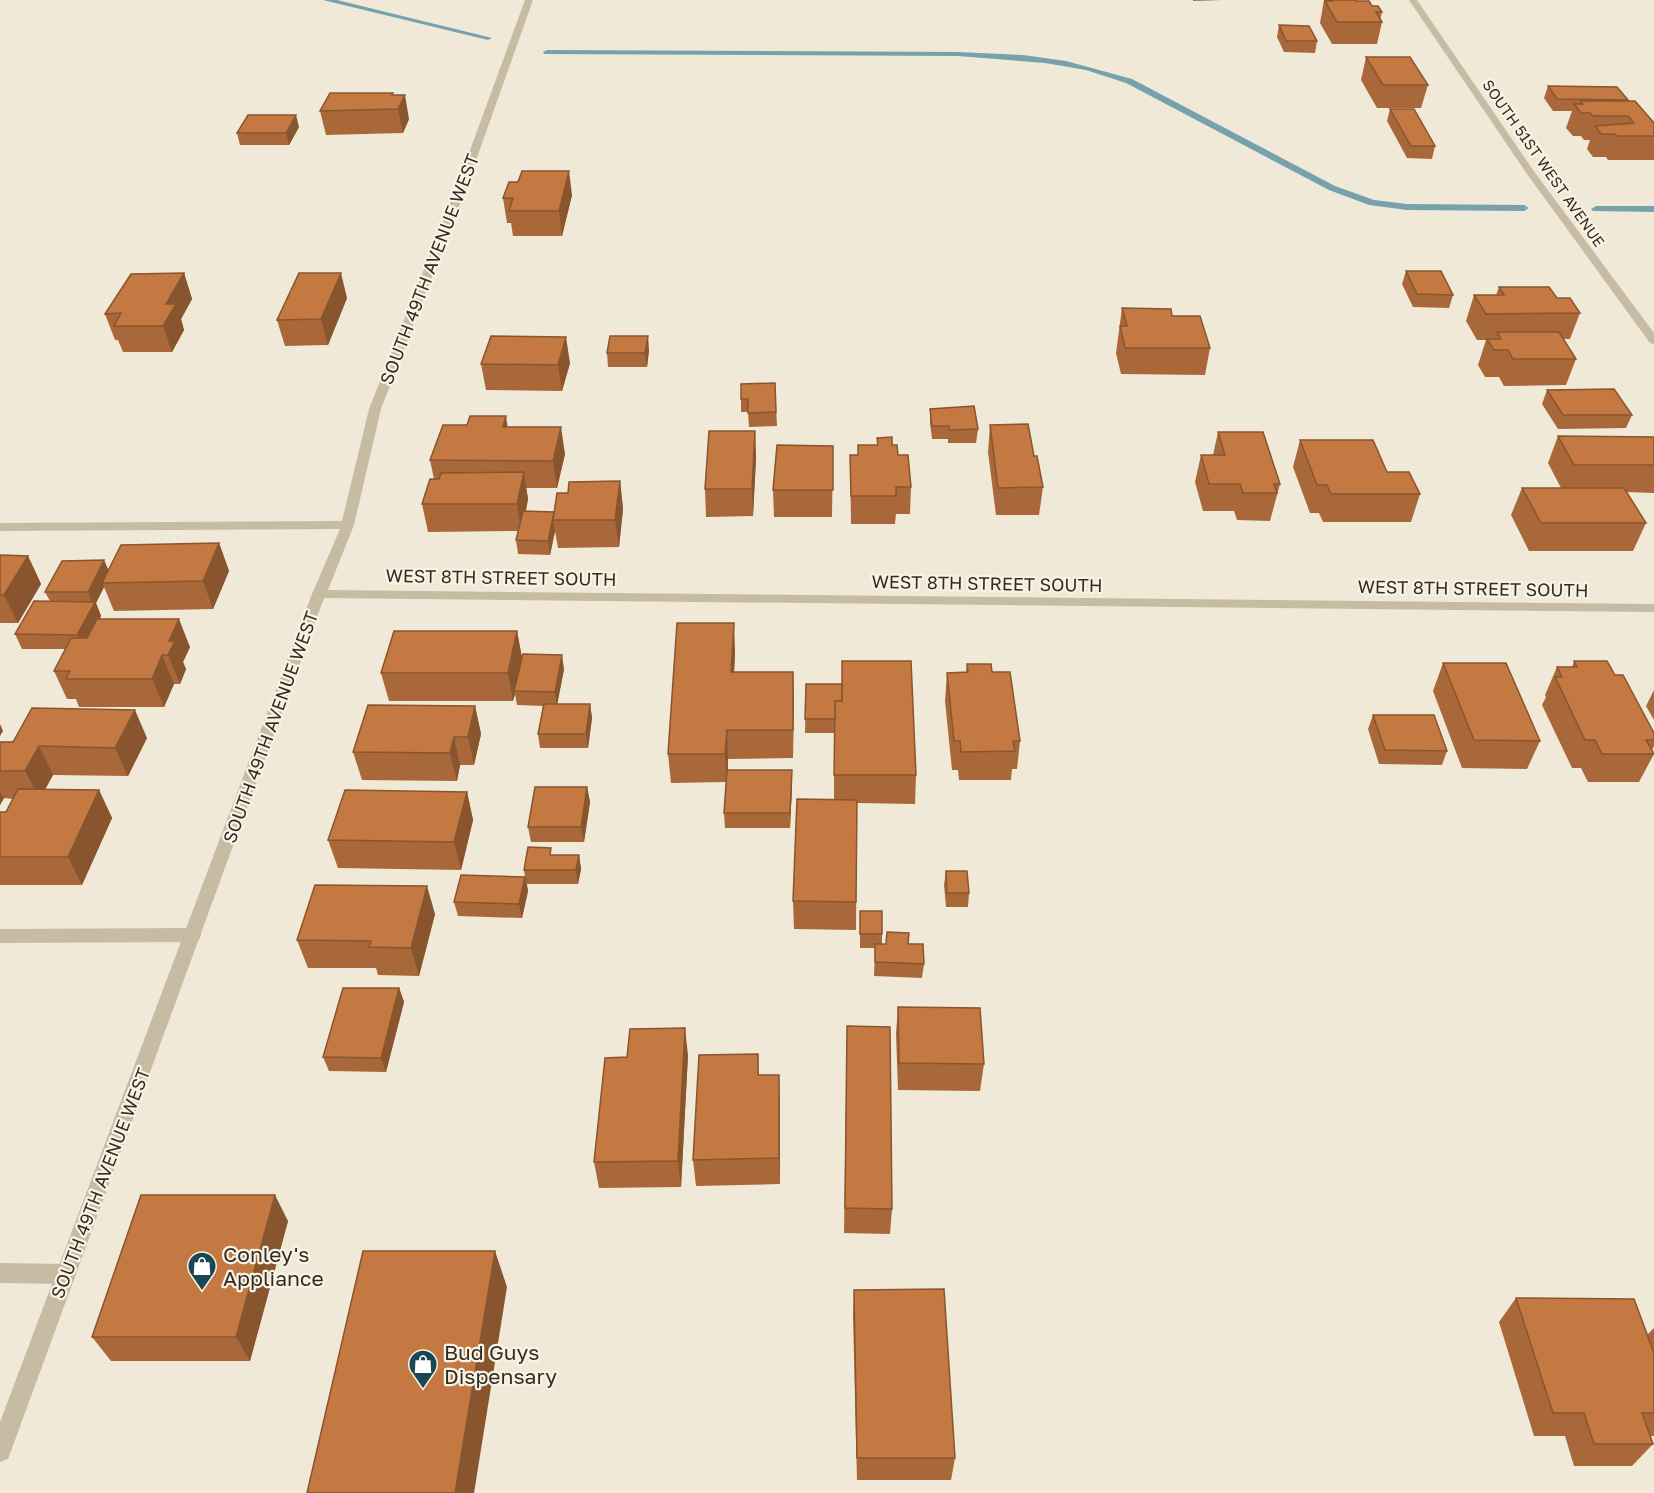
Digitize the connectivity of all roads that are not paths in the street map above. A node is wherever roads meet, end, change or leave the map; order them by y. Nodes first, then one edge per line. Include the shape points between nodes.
1 (529, 0) edge
2 (1413, 0) edge
3 (1654, 340) edge
4 (348, 525) junction
5 (0, 527) edge
6 (319, 594) junction
7 (1654, 608) edge
8 (193, 935) junction
9 (0, 936) edge
10 (0, 1273) edge
11 (66, 1274) junction
12 (0, 1451) edge

1 - 4 street, SOUTH 49TH AVENUE WEST via 375,409
2 - 3 street, SOUTH 51ST WEST AVENUE via 1530,172
4 - 5 street
4 - 6 street, SOUTH 49TH AVENUE WEST
6 - 7 street, WEST 8TH STREET SOUTH
6 - 8 street, SOUTH 49TH AVENUE WEST
8 - 9 street
8 - 11 street, SOUTH 49TH AVENUE WEST
10 - 11 street
11 - 12 street, SOUTH 49TH AVENUE WEST

